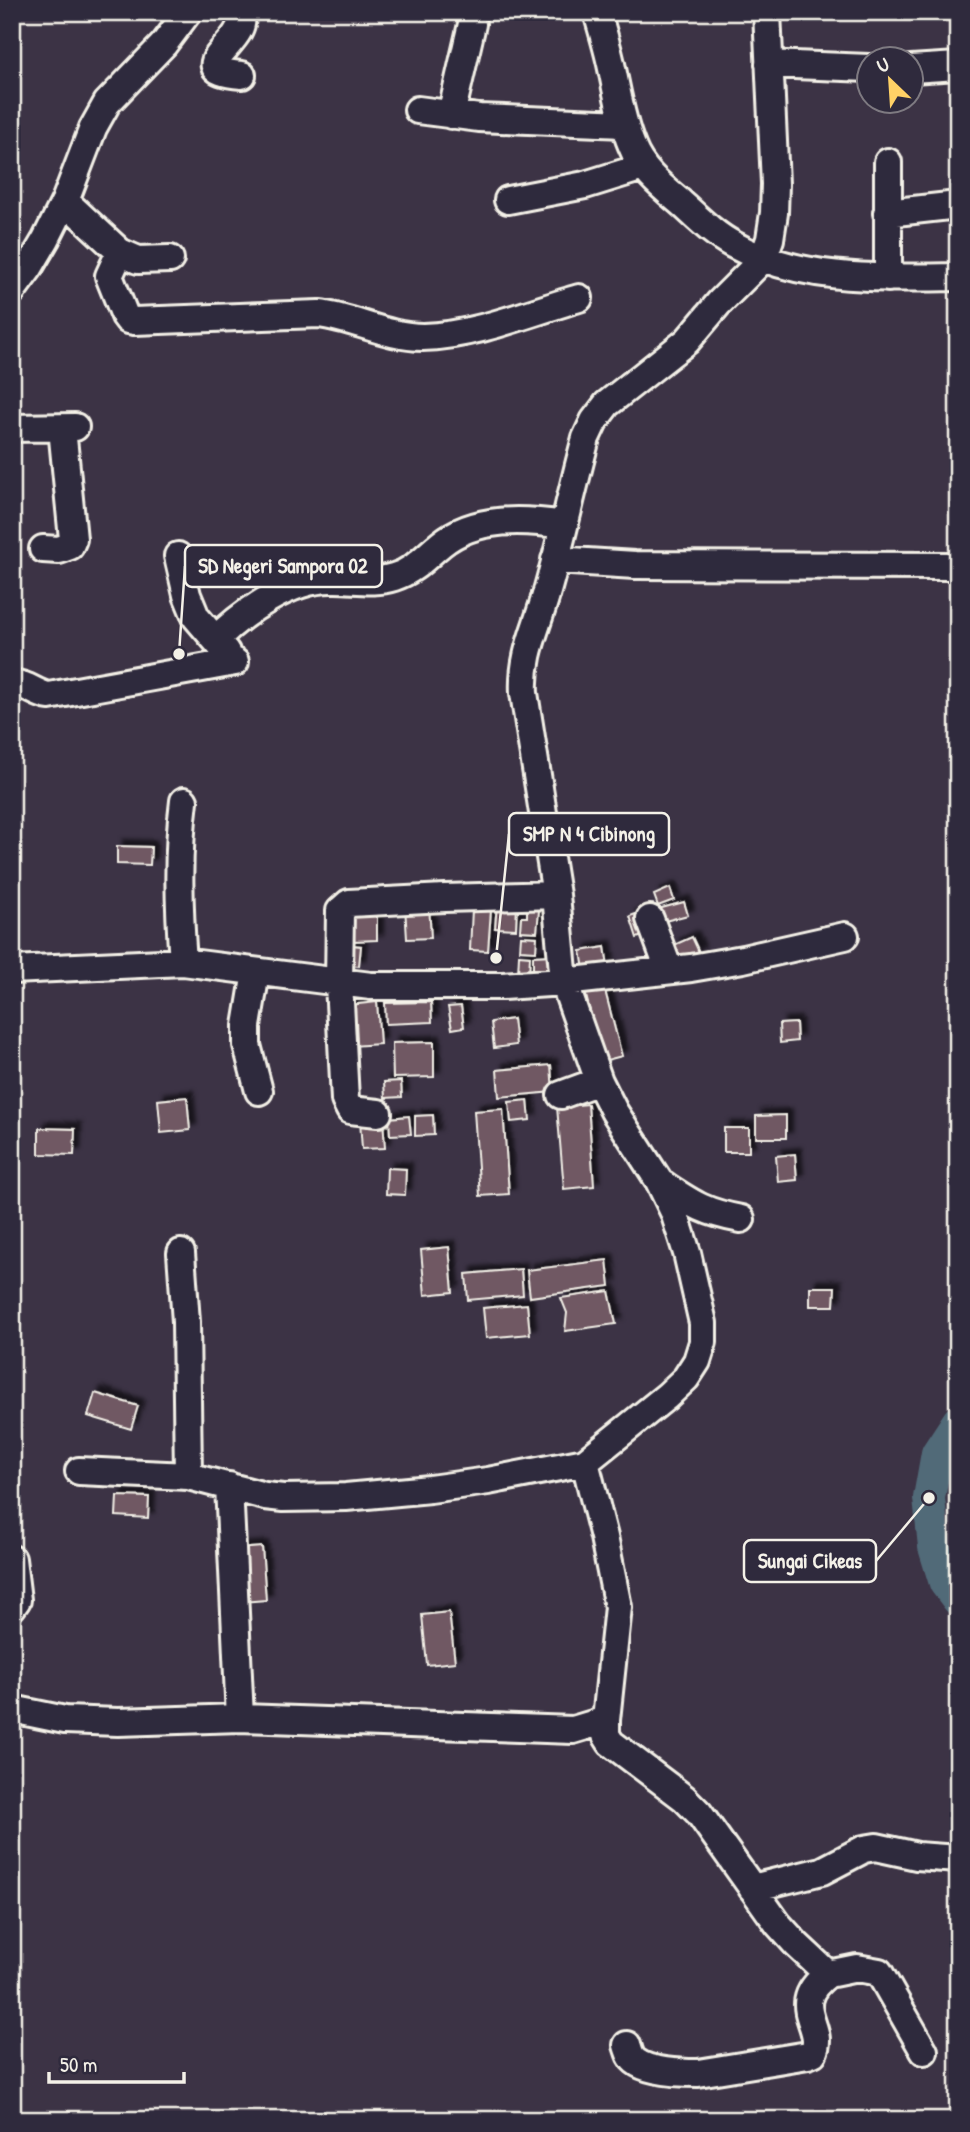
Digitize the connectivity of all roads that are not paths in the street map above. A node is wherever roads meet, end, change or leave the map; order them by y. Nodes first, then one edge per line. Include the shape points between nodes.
1 (188, 12) edge
2 (239, 12) edge
3 (597, 12) edge
4 (767, 12) edge
5 (472, 24) dead end
6 (769, 64) junction
7 (958, 66) edge
8 (855, 67) edge
9 (925, 68) edge
10 (242, 75) dead end
11 (418, 110) dead end
12 (451, 116) junction
13 (624, 124) junction
14 (888, 162) dead end
15 (643, 167) junction
16 (508, 200) dead end
17 (65, 201) junction
18 (958, 205) edge
19 (887, 213) junction
20 (120, 252) junction
21 (170, 259) dead end
22 (763, 259) junction
23 (958, 277) edge
24 (888, 278) junction
25 (12, 291) edge
26 (579, 298) dead end
27 (12, 428) edge
28 (564, 525) junction
29 (43, 549) dead end
30 (178, 556) dead end
31 (555, 560) junction
32 (958, 566) edge
33 (216, 639) junction
34 (12, 684) edge
35 (184, 801) dead end
36 (556, 895) junction
37 (650, 919) dead end
38 (845, 936) dead end
39 (183, 962) junction
40 (12, 970) edge
41 (669, 970) junction
42 (256, 972) junction
43 (564, 982) junction
44 (339, 983) junction
45 (598, 1081) junction
46 (259, 1091) dead end
47 (561, 1095) dead end
48 (378, 1113) dead end
49 (659, 1181) junction
50 (741, 1219) dead end
51 (181, 1253) dead end
52 (585, 1462) junction
53 (79, 1471) dead end
54 (188, 1476) junction
55 (229, 1486) junction
56 (12, 1559) edge
57 (12, 1607) edge
58 (12, 1709) edge
59 (240, 1718) junction
60 (606, 1720) junction
61 (12, 1723) edge
62 (958, 1859) edge
63 (752, 1888) junction
64 (828, 1974) junction
65 (627, 2045) dead end
66 (924, 2051) dead end

1 - 17 street via 107,103
2 - 10 street via 240,30 215,64 221,74
3 - 13 street
4 - 6 street
5 - 12 street
6 - 8 street
6 - 22 street via 774,213
7 - 9 street
11 - 12 street
12 - 13 street
13 - 15 street
14 - 19 street
15 - 16 street via 585,185
15 - 22 street via 709,228
17 - 20 street
17 - 25 street
18 - 19 street
19 - 24 street
20 - 21 street via 138,260
20 - 26 street via 109,276 125,316 134,321 319,314 423,337 464,332
22 - 24 street
22 - 28 street via 687,341 607,404 594,421
23 - 24 street
27 - 29 street via 69,428 71,546
28 - 31 street
28 - 33 street via 526,521 476,526 458,532 398,577 360,582 332,578 297,586 263,602
30 - 33 street via 191,607
31 - 32 street via 635,565
31 - 36 street via 523,672
33 - 34 street via 240,668 48,696
35 - 39 street via 178,867
36 - 43 street
36 - 44 street via 349,903 340,911
37 - 41 street
38 - 41 street
39 - 40 street
39 - 42 street
41 - 43 street
42 - 44 street
42 - 46 street via 247,1026
43 - 44 street via 450,988
43 - 45 street
44 - 48 street via 346,1106 355,1112
45 - 47 street
45 - 49 street
49 - 50 street via 699,1208
49 - 52 street via 687,1253 704,1342 686,1378
51 - 54 street
52 - 55 street via 430,1489 346,1497 283,1498
52 - 60 street via 618,1607
53 - 54 street
54 - 55 street
55 - 59 street
56 - 57 street via 17,1600
58 - 59 street via 65,1720
58 - 61 street
59 - 60 street via 573,1730
60 - 63 street via 611,1744 699,1813
62 - 63 street via 876,1847 822,1871
63 - 64 street via 787,1934
64 - 65 street via 817,1981 808,2002 816,2044 808,2056 680,2074 640,2064
64 - 66 street via 866,1967 879,1972

